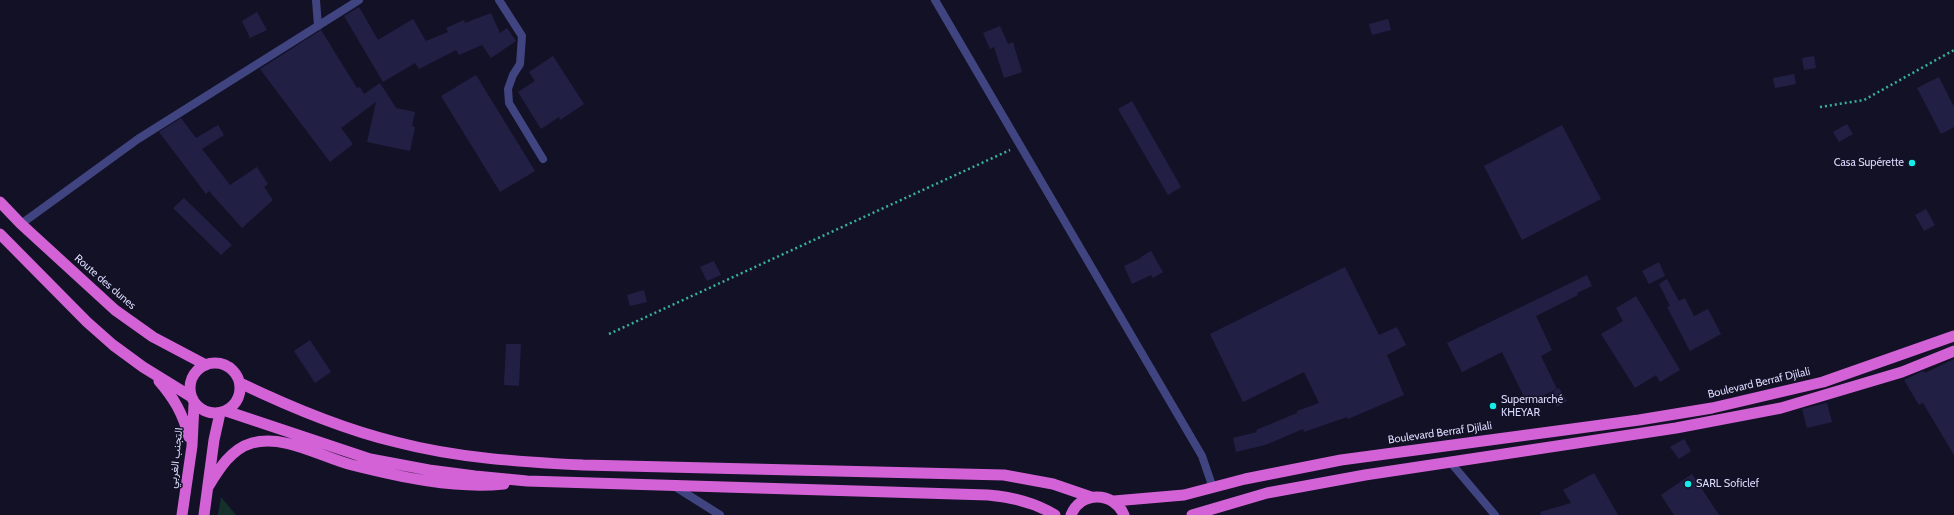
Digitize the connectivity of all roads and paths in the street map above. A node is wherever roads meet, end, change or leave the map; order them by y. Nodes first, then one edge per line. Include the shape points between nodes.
1 (316, 0) edge
2 (359, 0) edge
3 (498, 0) edge
4 (935, 0) edge
5 (318, 26) junction
6 (1954, 50) edge
7 (1820, 107) dead end
8 (1020, 146) junction
9 (543, 159) dead end
10 (0, 202) edge
11 (21, 224) junction
12 (0, 234) edge
13 (609, 334) dead end
14 (1954, 336) edge
15 (1954, 351) edge
16 (206, 365) junction
17 (143, 367) junction
18 (240, 384) junction
19 (192, 400) junction
20 (223, 412) junction
21 (192, 446) junction
22 (1451, 463) junction
23 (527, 481) junction
24 (674, 485) junction
25 (208, 487) junction
26 (1213, 488) junction
27 (1091, 497) junction
28 (1114, 501) junction
29 (182, 515) edge
30 (204, 515) edge
31 (720, 515) edge
32 (1056, 515) edge
33 (1071, 515) edge
34 (1124, 515) edge
35 (1192, 515) edge
36 (1495, 515) edge

1 - 5 street
2 - 5 street
3 - 9 street via 522,36 520,64 508,89 509,103
4 - 8 street
5 - 11 street via 138,139
6 - 7 path via 1864,100
8 - 13 path
8 - 26 street via 1202,456
10 - 11 highway, Route des dunes
11 - 16 highway, Route des dunes via 114,310 153,337
12 - 17 highway via 87,322
14 - 26 highway, Boulevard Berraf Djilali via 1823,382 1712,408 1341,460
15 - 22 highway via 1902,372 1781,408 1676,428
16 - 18 highway via 217,363 227,366
16 - 19 highway via 194,374 190,381
17 - 19 highway
17 - 21 highway via 171,394 180,409
18 - 20 highway via 237,400
18 - 27 highway, Boulevard Berraf Djilali via 353,430 396,442 473,457 582,465 1004,475 1053,484
19 - 20 highway via 201,410 210,413
19 - 21 highway, التجنب الغربي
20 - 23 highway via 370,459 429,470
20 - 25 highway via 214,440
21 - 29 highway, التجنب الغربي
22 - 35 highway via 1267,492
22 - 36 street
23 - 24 highway
23 - 25 highway via 482,486 442,482 371,469 290,445 264,441 253,443 232,454
24 - 31 street
24 - 32 highway via 1006,496 1033,503
25 - 30 highway
26 - 28 highway, Boulevard Berraf Djilali via 1167,498
27 - 28 highway, Boulevard Berraf Djilali
27 - 33 highway via 1077,504
28 - 34 highway

